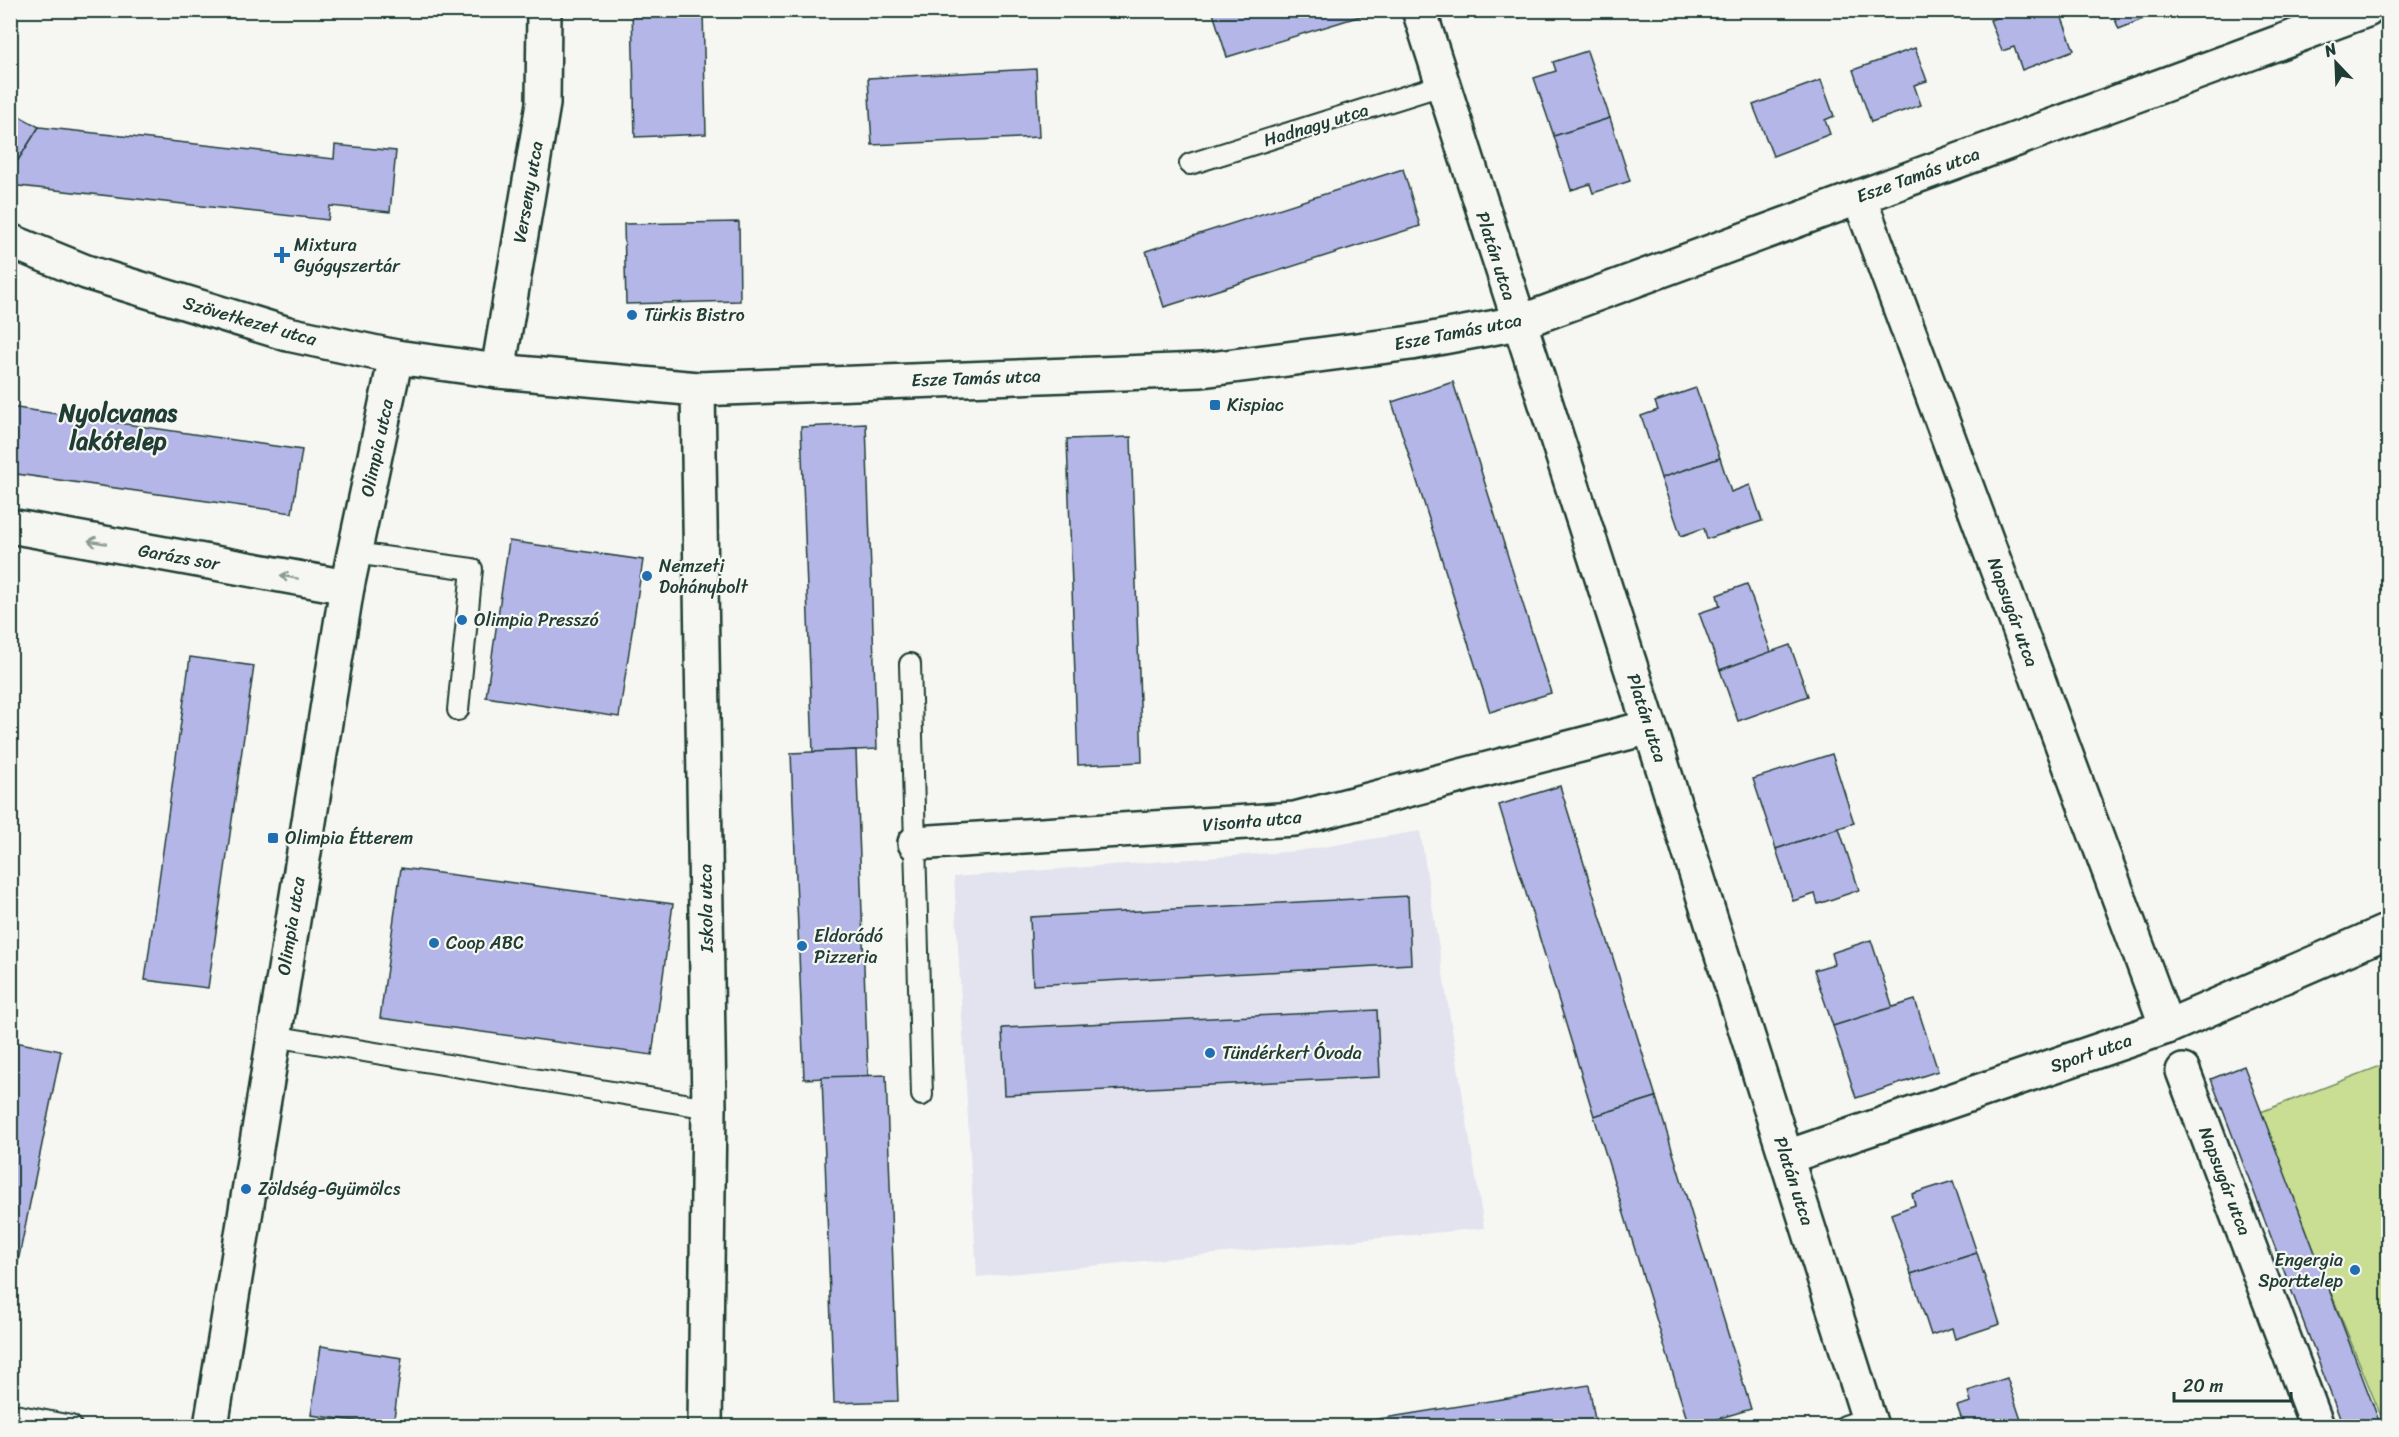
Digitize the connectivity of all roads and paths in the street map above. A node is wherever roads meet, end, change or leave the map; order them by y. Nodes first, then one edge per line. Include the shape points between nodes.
1 (544, 10) edge
2 (1419, 10) edge
3 (2367, 10) edge
4 (1442, 85) junction
5 (1190, 164) dead end
6 (1859, 197) junction
7 (10, 240) edge
8 (1518, 322) junction
9 (396, 357) junction
10 (498, 371) junction
11 (698, 389) junction
12 (10, 526) edge
13 (354, 553) junction
14 (347, 587) junction
15 (910, 664) dead end
16 (458, 710) dead end
17 (1650, 727) junction
18 (915, 843) junction
19 (2388, 930) edge
20 (2167, 1028) junction
21 (273, 1036) junction
22 (2183, 1071) dead end
23 (922, 1095) dead end
24 (710, 1108) junction
25 (1787, 1157) junction
26 (10, 1414) edge
27 (1862, 1424) edge
28 (71, 1426) edge
29 (211, 1426) edge
30 (705, 1426) edge
31 (2317, 1426) edge

1 - 10 street, Verseny utca via 543,104
2 - 4 street, Platán utca
3 - 6 street, Esze Tamás utca
4 - 5 lane, Hadnagy utca
4 - 8 street, Platán utca
6 - 8 street, Esze Tamás utca
6 - 20 street, Napsugár utca
7 - 9 street, Szövetkezet utca via 86,272 288,334
8 - 11 street, Esze Tamás utca via 1411,343 1202,370
8 - 17 street, Platán utca
9 - 10 street, Szövetkezet utca
9 - 13 street, Olimpia utca
10 - 11 street, Esze Tamás utca
11 - 24 street, Iskola utca
14 -> 12 street, Garázs sor
13 - 14 street, Olimpia utca
13 - 16 lane via 472,569
14 - 21 street, Olimpia utca
15 - 18 lane
17 - 18 street, Visonta utca via 1294,819
17 - 25 street, Platán utca
18 - 23 lane
19 - 20 street, Sport utca
20 - 25 street, Sport utca
21 - 24 lane
21 - 29 street, Olimpia utca
22 - 31 street, Napsugár utca
24 - 30 street, Iskola utca
25 - 27 street, Platán utca
26 - 28 lane

